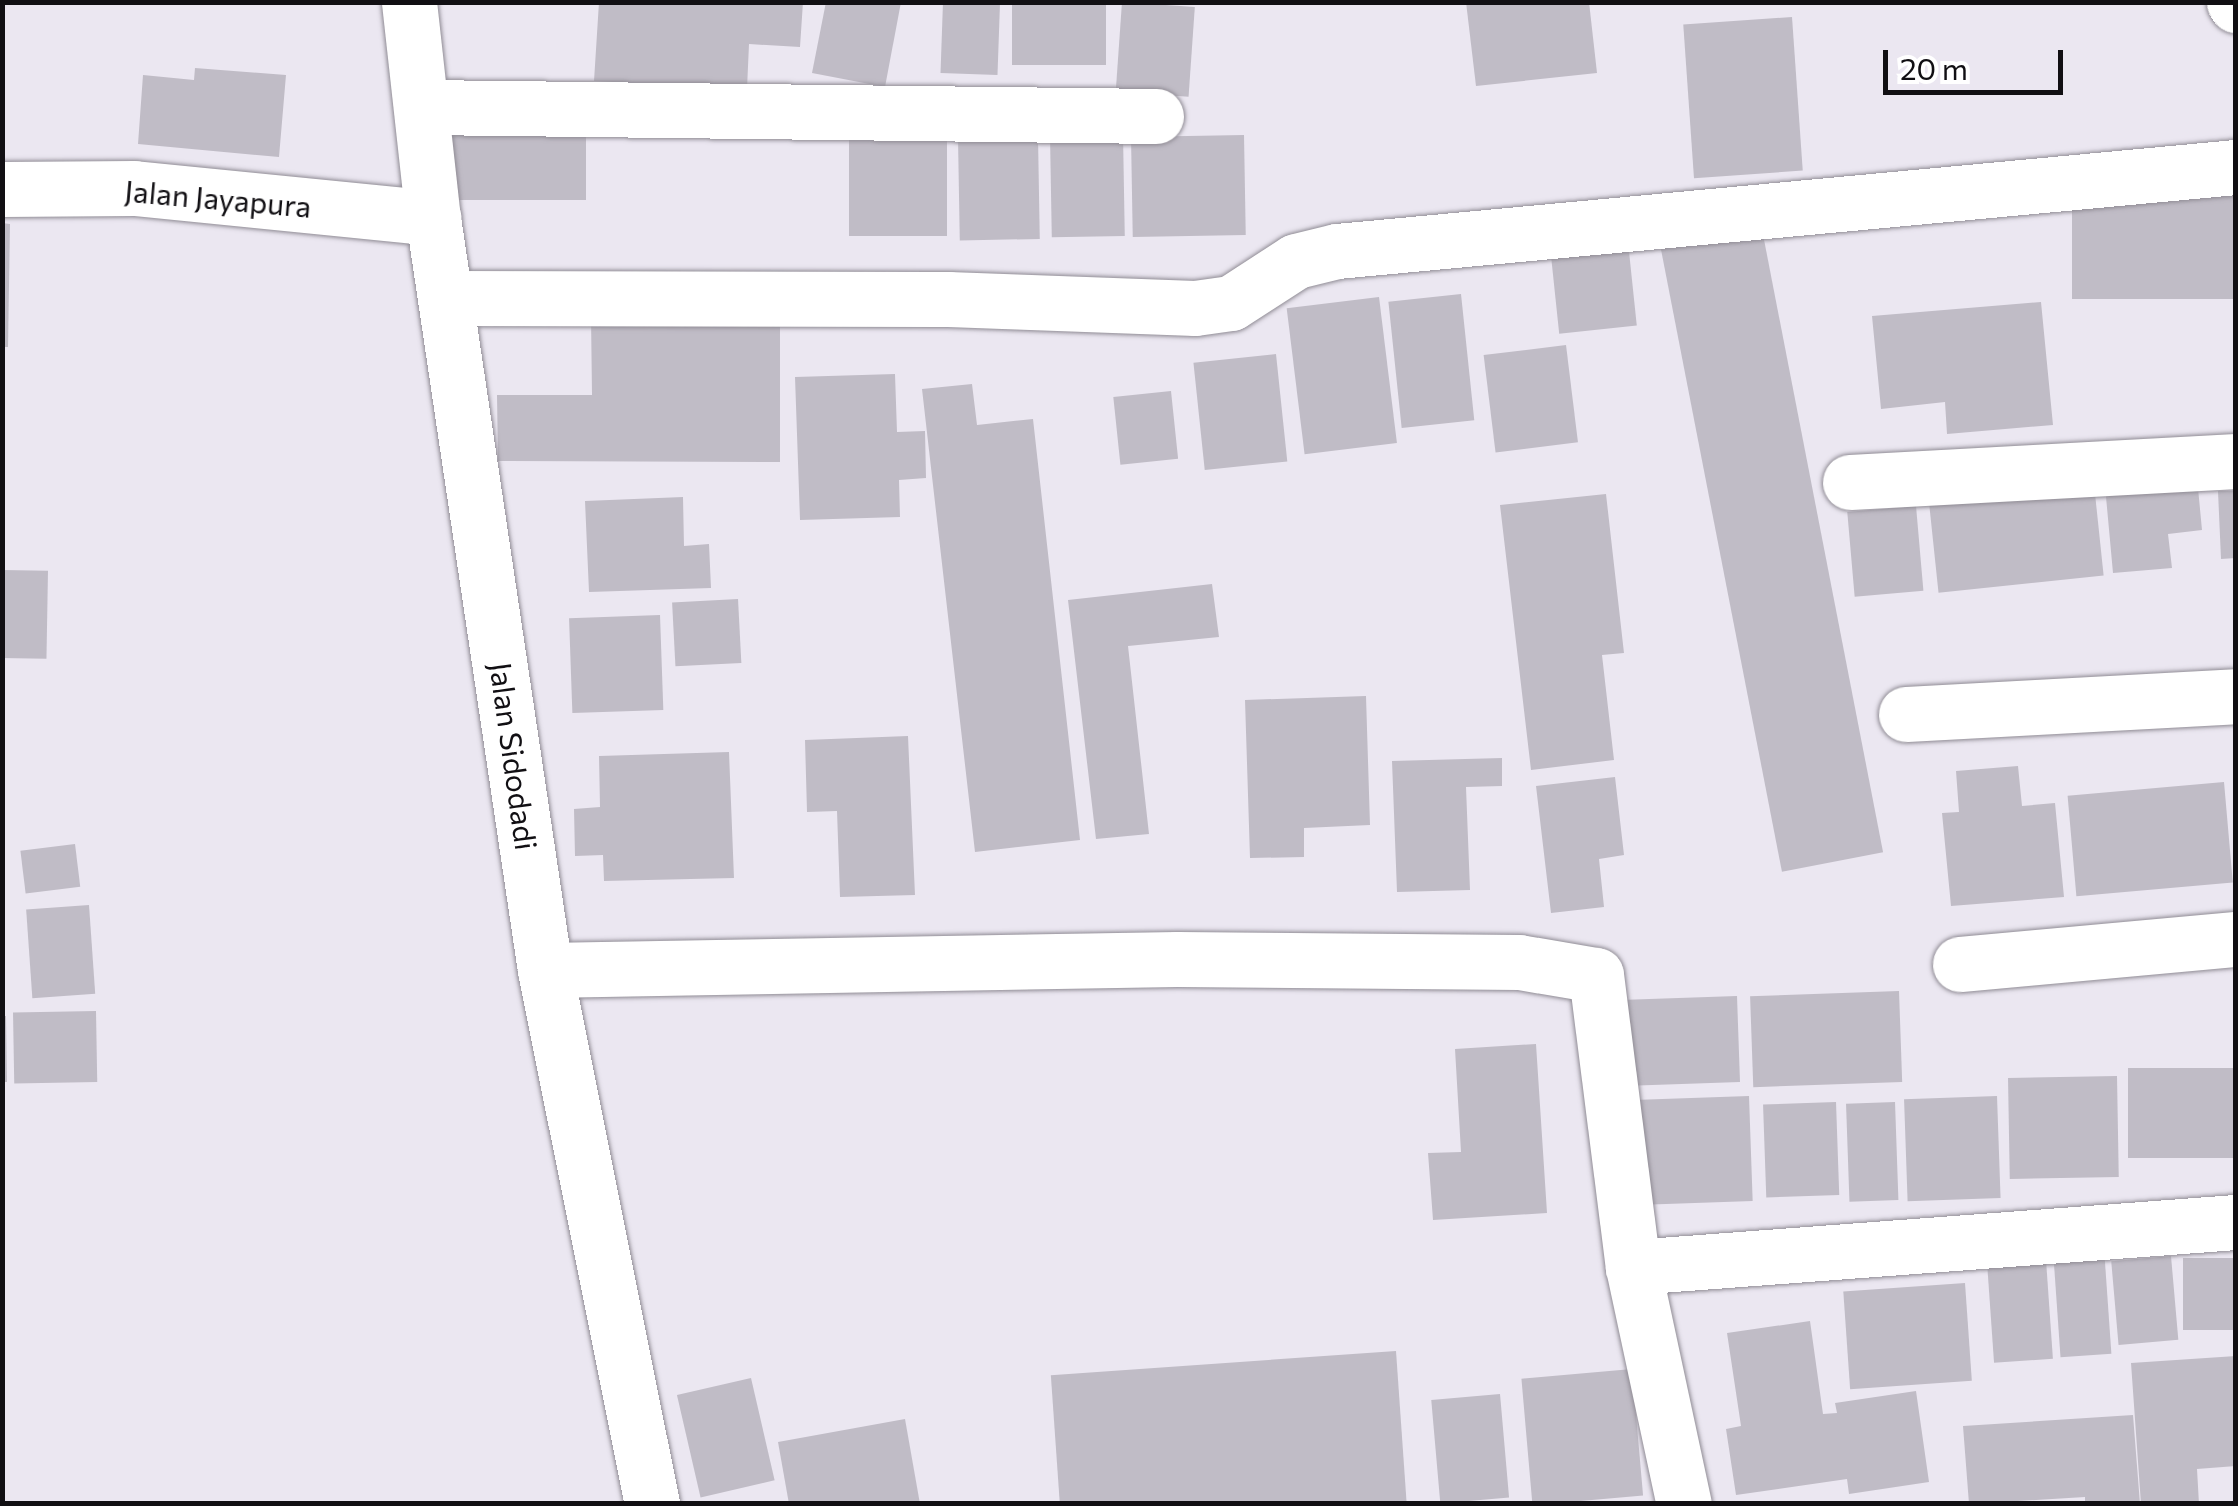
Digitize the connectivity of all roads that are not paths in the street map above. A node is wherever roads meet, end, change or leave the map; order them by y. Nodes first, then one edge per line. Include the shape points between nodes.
1 (409, 2) edge
2 (422, 107) junction
3 (1156, 116) dead end
4 (2236, 166) edge
5 (2, 189) edge
6 (434, 218) junction
7 (447, 298) junction
8 (2236, 461) edge
9 (1850, 482) dead end
10 (2236, 696) edge
11 (1906, 714) dead end
12 (2236, 938) edge
13 (1960, 964) dead end
14 (546, 970) junction
15 (2236, 1222) edge
16 (1633, 1267) junction
17 (652, 1504) edge
18 (1684, 1504) edge

1 - 2 street, Jalan Sidodadi
2 - 3 street
2 - 6 street, Jalan Sidodadi
4 - 7 street via 1337,251 1296,260 1231,303 1196,308 948,299
5 - 6 street, Jalan Jayapura via 134,188
6 - 7 street, Jalan Sidodadi
7 - 14 street, Jalan Sidodadi
8 - 9 street
10 - 11 street
12 - 13 street
14 - 16 street via 1196,959 1518,962 1596,976
14 - 17 street, Jalan Sidodadi
15 - 16 street
16 - 18 street

